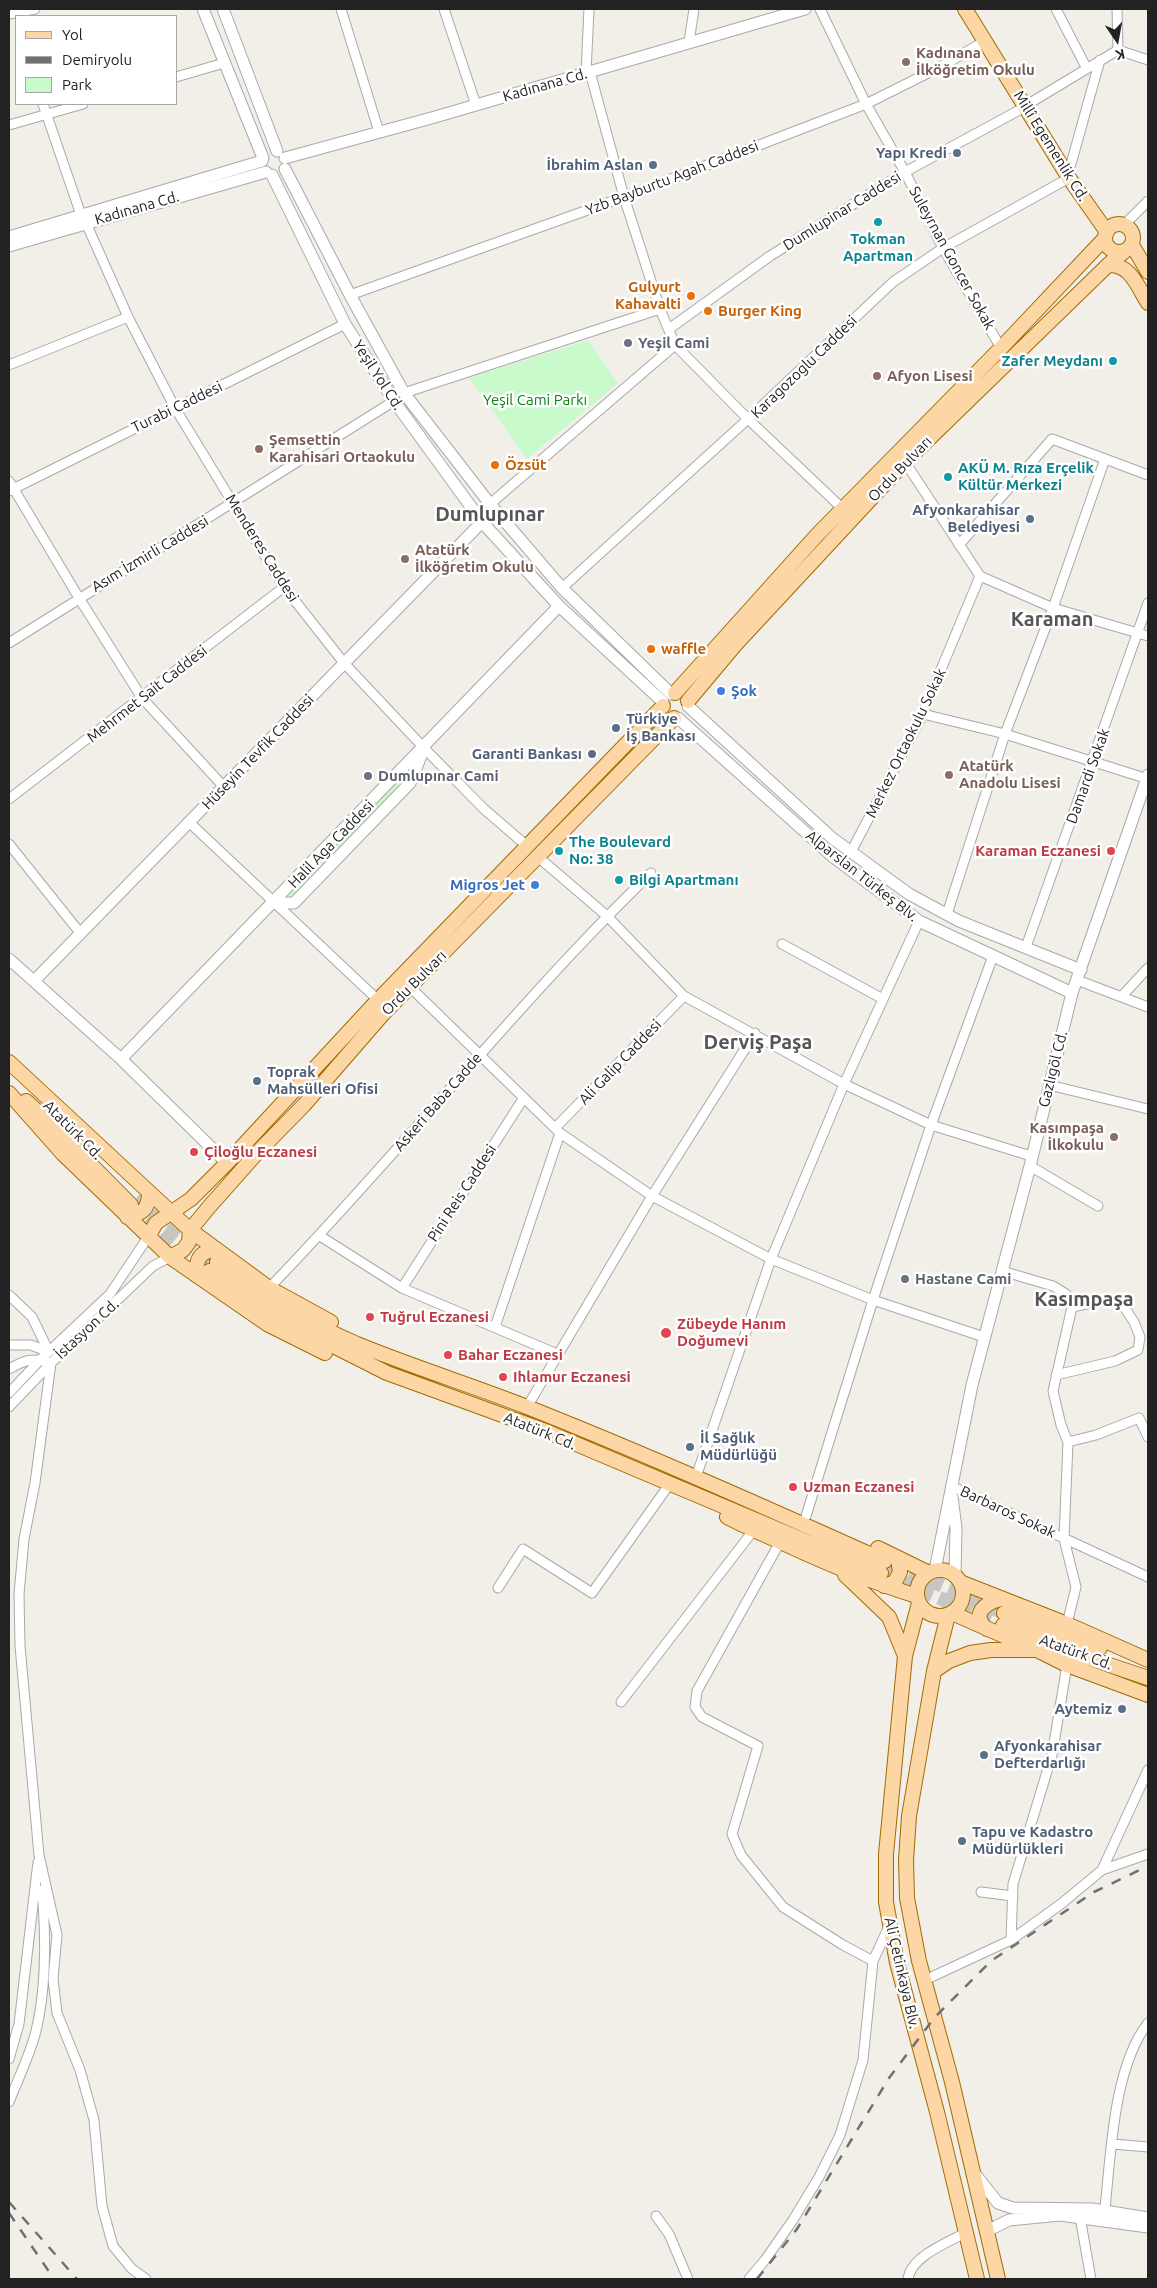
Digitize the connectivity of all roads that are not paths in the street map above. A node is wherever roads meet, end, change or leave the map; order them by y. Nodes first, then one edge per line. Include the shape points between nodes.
1 (35, 9) edge
2 (203, 9) edge
3 (223, 9) edge
4 (342, 9) edge
5 (444, 9) edge
6 (588, 9) edge
7 (694, 9) edge
8 (805, 9) edge
9 (820, 9) edge
10 (965, 9) edge
11 (973, 9) edge
12 (1056, 9) edge
13 (1117, 9) edge
14 (19, 12) edge
15 (9, 14) edge
16 (985, 41) junction
17 (690, 42) junction
18 (1118, 50) junction
19 (1100, 60) junction
20 (1148, 60) edge
21 (224, 63) junction
22 (1086, 67) junction
23 (588, 72) junction
24 (178, 76) edge
25 (866, 104) junction
26 (43, 105) edge
27 (78, 105) edge
28 (476, 105) junction
29 (1027, 105) junction
30 (46, 114) junction
31 (9, 125) edge
32 (379, 132) junction
33 (282, 159) junction
34 (266, 166) junction
35 (1070, 171) junction
36 (905, 172) junction
37 (624, 197) junction
38 (1148, 201) edge
39 (84, 219) junction
40 (1112, 230) junction
41 (9, 237) edge
42 (9, 246) edge
43 (1129, 247) junction
44 (943, 248) junction
45 (1146, 264) edge
46 (1108, 265) junction
47 (350, 295) junction
48 (1148, 303) edge
49 (660, 309) junction
50 (128, 317) junction
51 (345, 324) junction
52 (669, 329) junction
53 (675, 345) junction
54 (1001, 348) junction
55 (9, 365) edge
56 (404, 392) junction
57 (394, 401) junction
58 (176, 408) junction
59 (748, 420) junction
60 (1105, 458) junction
61 (905, 462) junction
62 (1148, 475) edge
63 (10, 487) edge
64 (234, 503) junction
65 (490, 504) junction
66 (843, 509) junction
67 (482, 522) junction
68 (959, 545) junction
69 (980, 576) junction
70 (284, 587) junction
71 (562, 588) junction
72 (78, 598) junction
73 (1148, 604) edge
74 (559, 606) junction
75 (1053, 608) junction
76 (1137, 633) junction
77 (1148, 636) edge
78 (9, 643) edge
79 (344, 663) junction
80 (142, 698) junction
81 (668, 699) junction
82 (688, 703) junction
83 (923, 714) junction
84 (676, 718) junction
85 (1005, 734) junction
86 (424, 748) junction
87 (1093, 760) junction
88 (1148, 777) edge
89 (224, 787) junction
90 (9, 799) edge
91 (190, 823) junction
92 (9, 844) edge
93 (527, 846) junction
94 (851, 852) junction
95 (537, 856) junction
96 (651, 873) dead end
97 (274, 903) junction
98 (947, 914) junction
99 (607, 916) junction
100 (919, 921) junction
101 (81, 934) junction
102 (782, 944) dead end
103 (1026, 947) junction
104 (993, 956) junction
105 (9, 959) edge
106 (1148, 968) edge
107 (1079, 974) junction
108 (34, 981) junction
109 (410, 987) junction
110 (1072, 993) junction
111 (684, 996) junction
112 (1122, 996) junction
113 (883, 999) junction
114 (378, 1000) junction
115 (1148, 1007) edge
116 (755, 1033) junction
117 (478, 1056) junction
118 (121, 1059) junction
119 (9, 1063) edge
120 (844, 1084) junction
121 (1049, 1085) junction
122 (9, 1086) edge
123 (9, 1093) edge
124 (523, 1098) junction
125 (1148, 1109) edge
126 (931, 1125) junction
127 (558, 1131) junction
128 (1030, 1161) junction
129 (227, 1163) junction
130 (652, 1196) junction
131 (136, 1203) junction
132 (1098, 1206) dead end
133 (171, 1214) junction
134 (190, 1230) junction
135 (320, 1236) junction
136 (148, 1237) junction
137 (170, 1257) junction
138 (771, 1259) junction
139 (210, 1265) junction
140 (1002, 1271) junction
141 (269, 1288) junction
142 (402, 1288) junction
143 (9, 1295) edge
144 (873, 1300) junction
145 (1072, 1307) junction
146 (495, 1327) junction
147 (984, 1337) junction
148 (9, 1345) edge
149 (49, 1352) junction
150 (557, 1354) junction
151 (400, 1359) junction
152 (40, 1360) junction
153 (51, 1363) junction
154 (9, 1369) edge
155 (1056, 1375) junction
156 (9, 1393) edge
157 (9, 1406) edge
158 (527, 1407) junction
159 (1148, 1437) edge
160 (1068, 1442) junction
161 (696, 1477) junction
162 (669, 1485) junction
163 (951, 1486) junction
164 (806, 1516) junction
165 (753, 1531) junction
166 (1064, 1539) junction
167 (780, 1542) junction
168 (830, 1564) junction
169 (887, 1570) junction
170 (932, 1571) junction
171 (1148, 1577) edge
172 (958, 1578) junction
173 (498, 1588) dead end
174 (918, 1599) junction
175 (1001, 1599) junction
176 (950, 1614) junction
177 (1067, 1624) junction
178 (987, 1629) junction
179 (1037, 1650) junction
180 (906, 1656) junction
181 (1148, 1660) edge
182 (1067, 1665) junction
183 (1148, 1665) edge
184 (934, 1671) junction
185 (1148, 1678) edge
186 (1148, 1695) edge
187 (622, 1702) dead end
188 (1148, 1770) edge
189 (1148, 1854) edge
190 (39, 1855) junction
191 (1102, 1870) junction
192 (981, 1892) dead end
193 (1013, 1896) junction
194 (890, 1924) junction
195 (1011, 1940) junction
196 (874, 1960) junction
197 (925, 1980) junction
198 (1148, 2022) edge
199 (919, 2045) junction
200 (9, 2059) edge
201 (9, 2102) edge
202 (1113, 2144) junction
203 (1148, 2147) edge
204 (973, 2172) junction
205 (656, 2216) dead end
206 (1080, 2216) junction
207 (1104, 2216) junction
208 (1148, 2218) edge
209 (1148, 2227) edge
210 (987, 2231) junction
211 (968, 2232) junction
212 (146, 2279) edge
213 (688, 2279) edge
214 (749, 2279) edge
215 (908, 2279) edge
216 (978, 2279) edge
217 (998, 2279) edge
218 (1091, 2279) edge

1 - 14 street
2 - 21 street, Yeşil Yol Cd.
3 - 33 street, Yeşil Yol Cd.
4 - 32 street
5 - 28 street
6 - 23 street
7 - 17 street
8 - 17 street, Kadınana Cd.
9 - 25 street, Suleyrnan Goncer Sokak
10 - 16 main road, Millî Egemenlik Cd.
11 - 29 main road, Millî Egemenlik Cd.
12 - 22 street
13 - 18 street
14 - 15 street
16 - 25 street, Yzb Bayburtu Agah Caddesi
16 - 29 main road, Millî Egemenlik Cd.
17 - 23 street, Kadınana Cd.
18 - 19 street, Dumlupinar Caddesi
18 - 20 street
19 - 22 street, Dumlupinar Caddesi
19 - 35 street
21 - 24 street
21 - 34 street, Yeşil Yol Cd.
22 - 29 street, Dumlupinar Caddesi
23 - 28 street, Kadınana Cd.
23 - 37 street
25 - 36 street, Suleyrnan Goncer Sokak
25 - 37 street, Yzb Bayburtu Agah Caddesi
26 - 30 street, Menderes Caddesi
27 - 30 street
28 - 32 street, Kadınana Cd.
29 - 35 main road, Millî Egemenlik Cd.
29 - 36 street, Dumlupinar Caddesi
30 - 31 street
30 - 39 street, Menderes Caddesi
32 - 33 street, Kadınana Cd.
33 - 34 street via 268,152
33 - 34 street via 279,174
33 - 47 street, Yeşil Yol Cd.
34 - 39 street, Kadınana Cd.
34 - 51 street, Yeşil Yol Cd.
35 - 40 main road, Millî Egemenlik Cd.
35 - 44 street, Karagozoglu Caddesi
36 - 44 street, Suleyrnan Goncer Sokak
36 - 52 street, Dumlupinar Caddesi via 770,256
37 - 47 street, Yzb Bayburtu Agah Caddesi
37 - 49 street
38 - 40 street
39 - 41 street, Kadınana Cd.
39 - 42 street, Kadınana Cd.
39 - 50 street, Menderes Caddesi
40 - 43 main road via 1133,235
40 - 43 main road via 1108,247 1116,252
40 - 54 main road, Ordu Bulvarı
43 - 45 main road
43 - 46 main road, Ordu Bulvarı
44 - 54 street, Suleyrnan Goncer Sokak
44 - 59 street, Karagozoglu Caddesi via 892,282
46 - 48 main road via 1127,270
46 - 61 main road, Ordu Bulvarı
47 - 56 street, Yeşil Yol Cd.
49 - 52 street
49 - 56 street
50 - 55 street
50 - 58 street, Menderes Caddesi
51 - 57 street, Yeşil Yol Cd.
51 - 58 street, Turabi Caddesi
52 - 53 street
53 - 59 street
53 - 65 street
54 - 66 main road, Ordu Bulvarı
56 - 65 street, Yeşil Yol Cd.
57 - 64 street, Asım İzmirli Caddesi
57 - 67 street, Yeşil Yol Cd.
58 - 63 street, Turabi Caddesi
58 - 64 street, Menderes Caddesi
59 - 66 street
59 - 71 street, Karagozoglu Caddesi
60 - 62 street
60 - 68 street via 1052,439
60 - 75 street
61 - 68 street
61 - 82 main road, Ordu Bulvarı via 735,645
63 - 72 street
64 - 70 street, Menderes Caddesi
64 - 72 street, Asım İzmirli Caddesi
65 - 71 street, Yeşil Yol Cd.
66 - 81 main road, Ordu Bulvarı
67 - 74 street, Yeşil Yol Cd.
67 - 79 street, Hüseyin Tevfik Caddesi
68 - 69 street
69 - 75 street
69 - 83 street, Merkez Ortaokulu Sokak
70 - 79 street, Menderes Caddesi
70 - 80 street, Mehrmet Sait Caddesi
71 - 81 street, Yeşil Yol Cd.
72 - 78 street, Asım İzmirli Caddesi
72 - 80 street
73 - 76 street, Damardi Sokak
74 - 81 street, Yeşil Yol Cd.
74 - 86 street, Halil Aga Caddesi
75 - 76 street
75 - 85 street
76 - 77 street
76 - 87 street, Damardi Sokak
79 - 86 street, Menderes Caddesi
79 - 89 street, Hüseyin Tevfik Caddesi
80 - 89 street
80 - 90 street, Mehrmet Sait Caddesi
81 - 82 main road via 682,695
81 - 84 main road via 666,714
81 - 93 main road, Ordu Bulvarı
82 - 84 main road, Ordu Bulvarı via 685,714
82 - 94 street, Alparslan Türkeş Blv.
83 - 85 street
83 - 94 street, Merkez Ortaokulu Sokak
84 - 95 main road, Ordu Bulvarı
84 - 100 street, Alparslan Türkeş Blv. via 832,856
85 - 87 street
85 - 98 street
86 - 93 street, Menderes Caddesi via 484,809
86 - 97 street, Halil Aga Caddesi
87 - 88 street
87 - 103 street, Damardi Sokak
88 - 107 street, Gazlıgöl Cd.
89 - 91 street, Hüseyin Tevfik Caddesi
91 - 97 street
91 - 101 street, Hüseyin Tevfik Caddesi
92 - 101 street
93 - 114 main road, Ordu Bulvarı
94 - 98 street, Alparslan Türkeş Blv. via 909,894
95 - 99 street
95 - 109 main road, Ordu Bulvarı
96 - 99 street, Askeri Baba Cadde
97 - 114 street
97 - 118 street, Halil Aga Caddesi
98 - 103 street, Alparslan Türkeş Blv.
99 - 111 street
99 - 117 street, Askeri Baba Cadde
100 - 104 street, Alparslan Türkeş Blv.
100 - 113 street
101 - 108 street, Hüseyin Tevfik Caddesi
102 - 113 street
103 - 107 street, Alparslan Türkeş Blv.
104 - 110 street, Alparslan Türkeş Blv.
104 - 126 street
105 - 108 street
106 - 112 street
107 - 110 street, Gazlıgöl Cd.
107 - 112 street
108 - 118 street
109 - 117 street
109 - 134 main road, Ordu Bulvarı
110 - 121 street, Gazlıgöl Cd.
111 - 116 street
111 - 127 street, Ali Galip Caddesi
112 - 115 street
113 - 120 street
114 - 129 main road, Ordu Bulvarı
116 - 120 street
116 - 130 street
117 - 124 street
117 - 135 street, Askeri Baba Cadde
118 - 129 street
119 - 131 main road
120 - 126 street
120 - 138 street
121 - 125 street
121 - 128 street, Gazlıgöl Cd.
122 - 131 main road, Atatürk Cd.
123 - 131 main road via 64,1154
124 - 127 street
124 - 142 street, Pini Reis Caddesi
126 - 128 street
126 - 144 street
127 - 130 street
127 - 146 street
128 - 132 street
128 - 140 street, Gazlıgöl Cd.
129 - 133 main road, Ordu Bulvarı
130 - 138 street
130 - 150 street
131 - 133 main road
131 - 136 main road
133 - 134 main road
133 - 136 main road, Ordu Bulvarı via 156,1224
134 - 137 main road, Ordu Bulvarı via 189,1242 183,1250
134 - 139 main road
135 - 141 street, Askeri Baba Cadde
135 - 142 street
136 - 137 main road
136 - 149 street, İstasyon Cd. via 110,1294
137 - 139 main road
137 - 153 street, İstasyon Cd. via 154,1266
138 - 144 street
138 - 161 street
139 - 141 main road
139 - 151 main road, Atatürk Cd. via 301,1317 358,1344
139 - 162 main road, Atatürk Cd. via 267,1324 341,1361 387,1374 543,1430
140 - 145 street via 1052,1286 1066,1294
140 - 147 street, Gazlıgöl Cd.
141 - 151 main road
142 - 146 street
143 - 149 street via 32,1317
144 - 147 street
144 - 164 street
145 - 155 street
145 - 155 street via 1105,1300 1120,1301 1134,1322 1140,1342 1138,1350 1126,1357
146 - 150 street
147 - 163 street, Gazlıgöl Cd.
148 - 149 street via 31,1345
149 - 152 street, İstasyon Cd.
150 - 158 street
151 - 158 main road, Atatürk Cd.
152 - 153 street
152 - 154 street via 25,1360
152 - 156 street, İstasyon Cd.
153 - 157 street, İstasyon Cd.
153 - 190 street via 19,1594 20,1646
155 - 160 street via 1053,1391
158 - 161 main road, Atatürk Cd.
159 - 160 street via 1139,1418
160 - 166 street
161 - 164 main road via 733,1486
161 - 169 main road, Atatürk Cd.
162 - 165 main road
162 - 169 main road, Atatürk Cd.
162 - 173 street via 592,1593 523,1548
163 - 166 street, Barbaros Sokak
163 - 170 street, Gazlıgöl Cd.
163 - 172 street, Gazlıgöl Cd.
164 - 169 main road via 883,1550
165 - 167 main road
165 - 187 street
166 - 171 street, Barbaros Sokak
166 - 177 street via 1076,1587
167 - 168 main road
167 - 196 street via 697,1690 695,1707 702,1717 758,1746 732,1834 741,1855 783,1906 843,1945
168 - 169 main road
168 - 180 main road via 852,1580 889,1617
169 - 170 main road
169 - 174 main road
170 - 172 main road via 942,1570
170 - 174 main road via 919,1582
172 - 175 main road
172 - 176 main road via 964,1594
174 - 176 main road via 928,1613
174 - 180 main road, Ali Çetinkaya Blv.
175 - 177 main road
175 - 178 main road via 988,1602 983,1608 980,1617
176 - 178 main road
176 - 184 main road, Ali Çetinkaya Blv.
177 - 181 main road
178 - 179 main road
179 - 182 main road
179 - 184 main road via 970,1653
180 - 194 main road, Ali Çetinkaya Blv. via 886,1854 886,1902
182 - 186 main road
182 - 193 street via 1052,1755 1013,1884
183 - 185 main road, Atatürk Cd. via 1004,1619 1074,1653
184 - 197 main road, Ali Çetinkaya Blv. via 909,1816 906,1860 907,1898
188 - 191 street
189 - 191 street
190 - 200 street via 19,2024
190 - 201 street via 46,1928 43,1979 36,2031
190 - 212 street via 57,1935 53,1978 57,2013 80,2070 94,2120 102,2206 113,2246 132,2270
191 - 195 street
192 - 193 street
193 - 195 street
194 - 196 street
194 - 199 main road, Ali Çetinkaya Blv.
195 - 197 street
196 - 214 street via 864,2060 840,2135 793,2220
197 - 204 main road, Ali Çetinkaya Blv.
198 - 202 street via 1139,2034 1119,2088
199 - 210 main road via 934,2064 969,2220 973,2228
199 - 211 main road, Ali Çetinkaya Blv.
202 - 203 street
202 - 207 street
204 - 207 street via 998,2203 1013,2208 1054,2208
204 - 210 main road, Ali Çetinkaya Blv.
205 - 213 street via 669,2234
206 - 207 street
206 - 210 street via 1026,2217 1009,2220
206 - 218 street
207 - 208 street
207 - 209 street
210 - 217 main road, Ali Çetinkaya Blv.
211 - 215 street via 930,2251 909,2272
211 - 216 main road, Ali Çetinkaya Blv.

